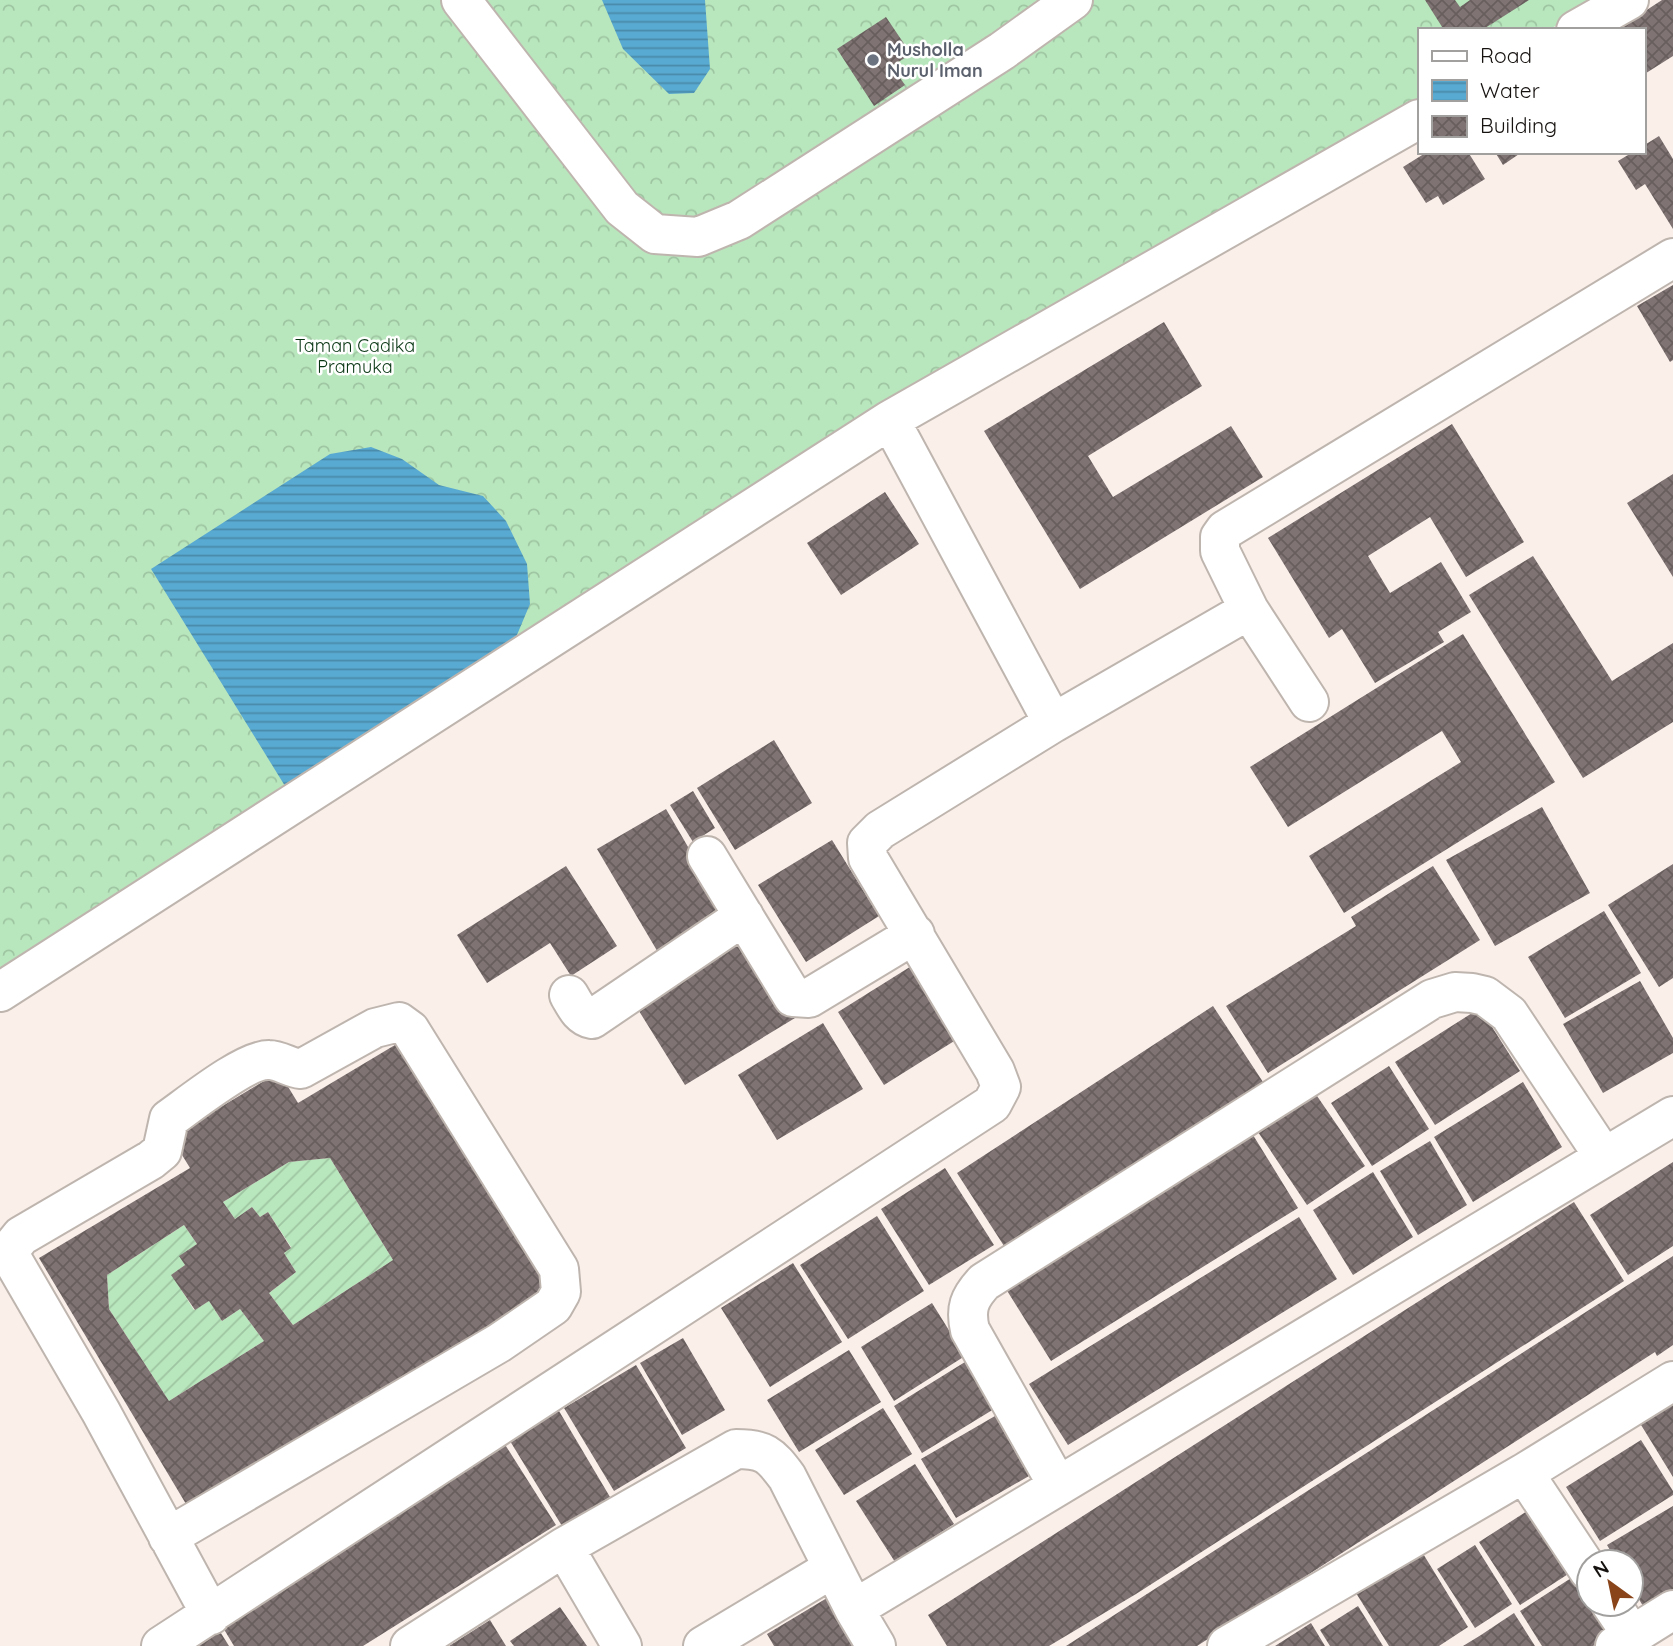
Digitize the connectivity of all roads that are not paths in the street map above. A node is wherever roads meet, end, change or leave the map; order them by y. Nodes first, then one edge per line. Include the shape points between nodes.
1 (461, 0) edge
2 (1073, 0) edge
3 (1629, 0) edge
4 (1580, 28) edge
5 (1418, 120) edge
6 (1673, 258) edge
7 (890, 419) junction
8 (1249, 610) junction
9 (1309, 702) dead end
10 (1053, 723) junction
11 (706, 856) dead end
12 (744, 916) junction
13 (915, 934) junction
14 (0, 992) edge
15 (569, 995) dead end
16 (1673, 1116) edge
17 (1604, 1157) junction
18 (1673, 1381) edge
19 (1524, 1473) junction
20 (1058, 1486) junction
21 (168, 1537) junction
22 (564, 1547) junction
23 (1575, 1550) edge
24 (833, 1569) junction
25 (854, 1609) junction
26 (1673, 1610) edge
27 (211, 1615) junction
28 (1616, 1618) edge
29 (1623, 1641) edge
30 (161, 1646) edge
31 (410, 1646) edge
32 (622, 1646) edge
33 (703, 1646) edge
34 (876, 1646) edge
35 (1227, 1646) edge

1 - 2 street via 622,208 655,234 698,237 739,220 794,187
3 - 4 street
5 - 7 street
6 - 8 street via 1231,524 1220,537 1220,551
7 - 10 street
7 - 14 street
8 - 9 street
8 - 10 street
10 - 13 street via 880,830 867,843 868,858
11 - 12 street
12 - 13 street via 793,997 802,999
12 - 15 street via 592,1019 581,1014
13 - 27 street via 995,1071 1001,1087 992,1104
16 - 17 street
17 - 20 street
17 - 20 street via 1509,1014 1485,996 1472,993 1455,992 1432,999 984,1282 973,1294 967,1306 970,1330
18 - 19 street
19 - 23 street
19 - 35 street
20 - 25 street
21 - 21 street via 8,1254 9,1248 21,1236 151,1160 162,1151 169,1119 252,1064 268,1060 301,1069 375,1028 399,1023 410,1030 559,1269 561,1292 553,1306 499,1343
21 - 27 street
22 - 24 street via 736,1449 760,1450 774,1459 787,1477
22 - 31 street
22 - 32 street
24 - 25 street
24 - 33 street
25 - 34 street
26 - 29 street
27 - 30 street
28 - 29 street

